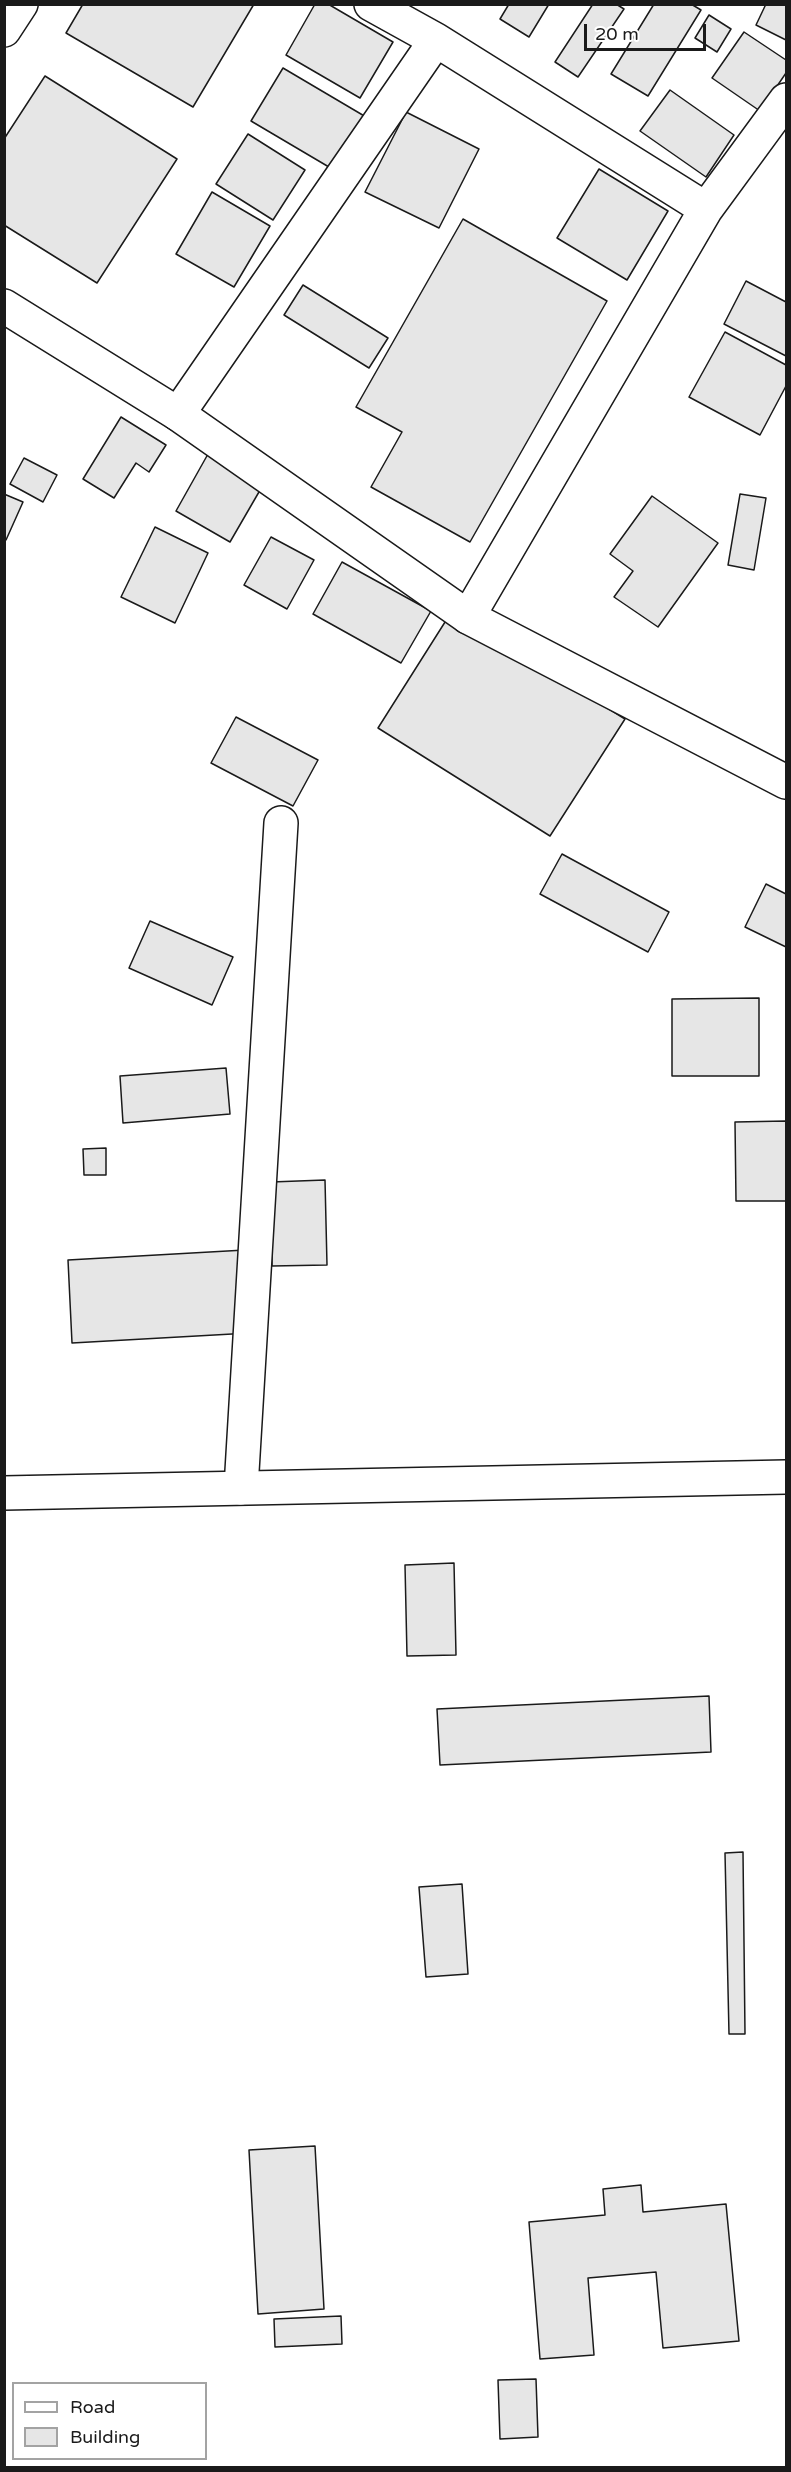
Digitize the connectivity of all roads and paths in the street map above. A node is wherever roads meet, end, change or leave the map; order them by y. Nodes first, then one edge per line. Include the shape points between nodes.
1 (21, 4) edge
2 (371, 4) edge
3 (4, 30) edge
4 (436, 40) junction
5 (786, 100) edge
6 (706, 209) junction
7 (4, 306) edge
8 (178, 414) junction
9 (468, 617) junction
10 (786, 782) edge
11 (280, 823) dead end
12 (786, 1477) edge
13 (241, 1488) junction
14 (4, 1493) edge

1 - 3 street
2 - 4 street
4 - 6 street
4 - 8 street
5 - 6 street
6 - 9 street
7 - 8 street
8 - 9 street
9 - 10 street
11 - 13 street
12 - 13 street
13 - 14 street

